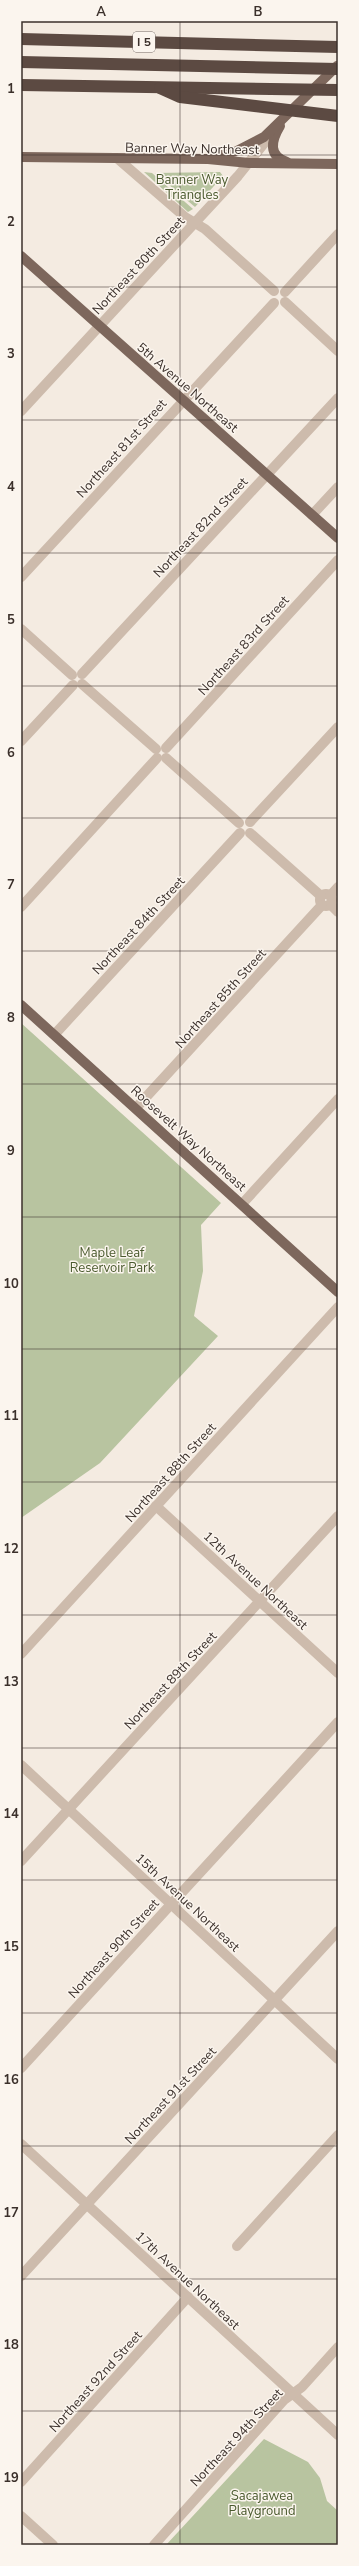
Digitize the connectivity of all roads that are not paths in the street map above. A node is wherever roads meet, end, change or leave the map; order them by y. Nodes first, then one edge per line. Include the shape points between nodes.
1 (21, 39) edge
2 (338, 42) edge
3 (267, 44) junction
4 (338, 47) edge
5 (21, 62) edge
6 (338, 64) edge
7 (338, 69) edge
8 (21, 84) edge
9 (157, 87) junction
10 (338, 90) edge
11 (338, 116) edge
12 (284, 119) junction
13 (21, 157) edge
14 (118, 159) junction
15 (208, 159) junction
16 (249, 162) junction
17 (291, 163) junction
18 (338, 164) edge
19 (195, 223) junction
20 (338, 234) edge
21 (21, 256) edge
22 (274, 291) junction
23 (285, 297) junction
24 (274, 303) junction
25 (99, 326) junction
26 (338, 352) edge
27 (338, 398) edge
28 (183, 400) junction
29 (21, 411) edge
30 (266, 474) junction
31 (338, 487) edge
32 (312, 515) junction
33 (338, 538) edge
34 (338, 560) edge
35 (21, 577) edge
36 (21, 629) edge
37 (77, 680) junction
38 (338, 726) edge
39 (21, 741) edge
40 (161, 753) junction
41 (245, 827) junction
42 (338, 887) edge
43 (326, 900) junction
44 (21, 907) edge
45 (338, 912) edge
46 (21, 1005) edge
47 (55, 1034) junction
48 (338, 1099) edge
49 (136, 1108) junction
50 (243, 1203) junction
51 (338, 1292) edge
52 (338, 1308) edge
53 (156, 1506) junction
54 (338, 1516) edge
55 (260, 1601) junction
56 (21, 1654) edge
57 (338, 1673) edge
58 (338, 1722) edge
59 (21, 1765) edge
60 (69, 1809) junction
61 (21, 1861) edge
62 (171, 1904) junction
63 (338, 1931) edge
64 (275, 2000) junction
65 (338, 2059) edge
66 (21, 2068) edge
67 (338, 2135) edge
68 (21, 2144) edge
69 (86, 2205) junction
70 (237, 2246) dead end
71 (21, 2276) edge
72 (188, 2298) junction
73 (338, 2347) edge
74 (292, 2395) junction
75 (338, 2435) edge
76 (21, 2482) edge
77 (21, 2516) edge
78 (53, 2545) edge
79 (154, 2545) edge

1 - 3 highway, I 5
2 - 3 highway
3 - 4 highway, I 5
5 - 7 highway
6 - 12 main road, Northeast 80th Street
8 - 9 highway
9 - 10 highway
9 - 11 highway via 180,98
12 - 15 main road via 252,145
12 - 16 street, Northeast 80th Street
12 - 17 main road via 275,134 272,149 278,158
13 - 14 main road, Banner Way Northeast
14 - 15 main road, Banner Way Northeast
14 - 19 street
15 - 16 main road, Banner Way Northeast
16 - 17 main road, Banner Way Northeast
16 - 19 street, Northeast 80th Street
17 - 18 main road, Banner Way Northeast
19 - 22 street
19 - 25 street, Northeast 80th Street
20 - 23 street
21 - 25 main road, 5th Avenue Northeast
22 - 23 street via 279,289
22 - 24 street via 271,297
23 - 24 street via 280,305
23 - 26 street
24 - 28 street, Northeast 81st Street
25 - 28 main road, 5th Avenue Northeast
25 - 29 street, Northeast 80th Street
27 - 30 street, Northeast 82nd Street
28 - 30 main road, 5th Avenue Northeast
28 - 35 street, Northeast 81st Street
30 - 32 main road, 5th Avenue Northeast
30 - 37 street, Northeast 82nd Street
31 - 32 street
32 - 33 main road, 5th Avenue Northeast
34 - 40 street, Northeast 83rd Street
36 - 37 street
37 - 39 street, Northeast 82nd Street
37 - 40 street
38 - 41 street, Northeast 84th Street
40 - 41 street
40 - 44 street, Northeast 83rd Street
41 - 43 street
41 - 47 street, Northeast 84th Street
42 - 43 street, Northeast 85th Street
43 - 45 street
43 - 49 street, Northeast 85th Street
46 - 47 main road, Roosevelt Way Northeast
47 - 49 main road, Roosevelt Way Northeast
48 - 50 street
49 - 50 main road, Roosevelt Way Northeast
50 - 51 main road, Roosevelt Way Northeast
52 - 53 street, Northeast 88th Street
53 - 55 street, 12th Avenue Northeast
53 - 56 street, Northeast 88th Street
54 - 55 street, Northeast 89th Street
55 - 57 street, 12th Avenue Northeast
55 - 60 street, Northeast 89th Street
58 - 62 street, Northeast 90th Street
59 - 60 street, 15th Avenue Northeast
60 - 61 street, Northeast 89th Street
60 - 62 street, 15th Avenue Northeast
62 - 64 street, 15th Avenue Northeast
62 - 66 street, Northeast 90th Street
63 - 64 street, Northeast 91st Street
64 - 65 street, 15th Avenue Northeast
64 - 69 street, Northeast 91st Street
67 - 70 street
68 - 69 street, 17th Avenue Northeast
69 - 71 street, Northeast 91st Street
69 - 72 street, 17th Avenue Northeast
72 - 74 street, 17th Avenue Northeast
72 - 76 street, Northeast 92nd Street
73 - 74 street, Northeast 94th Street
74 - 75 street, 17th Avenue Northeast
74 - 79 street, Northeast 94th Street via 284,2400
77 - 78 street

